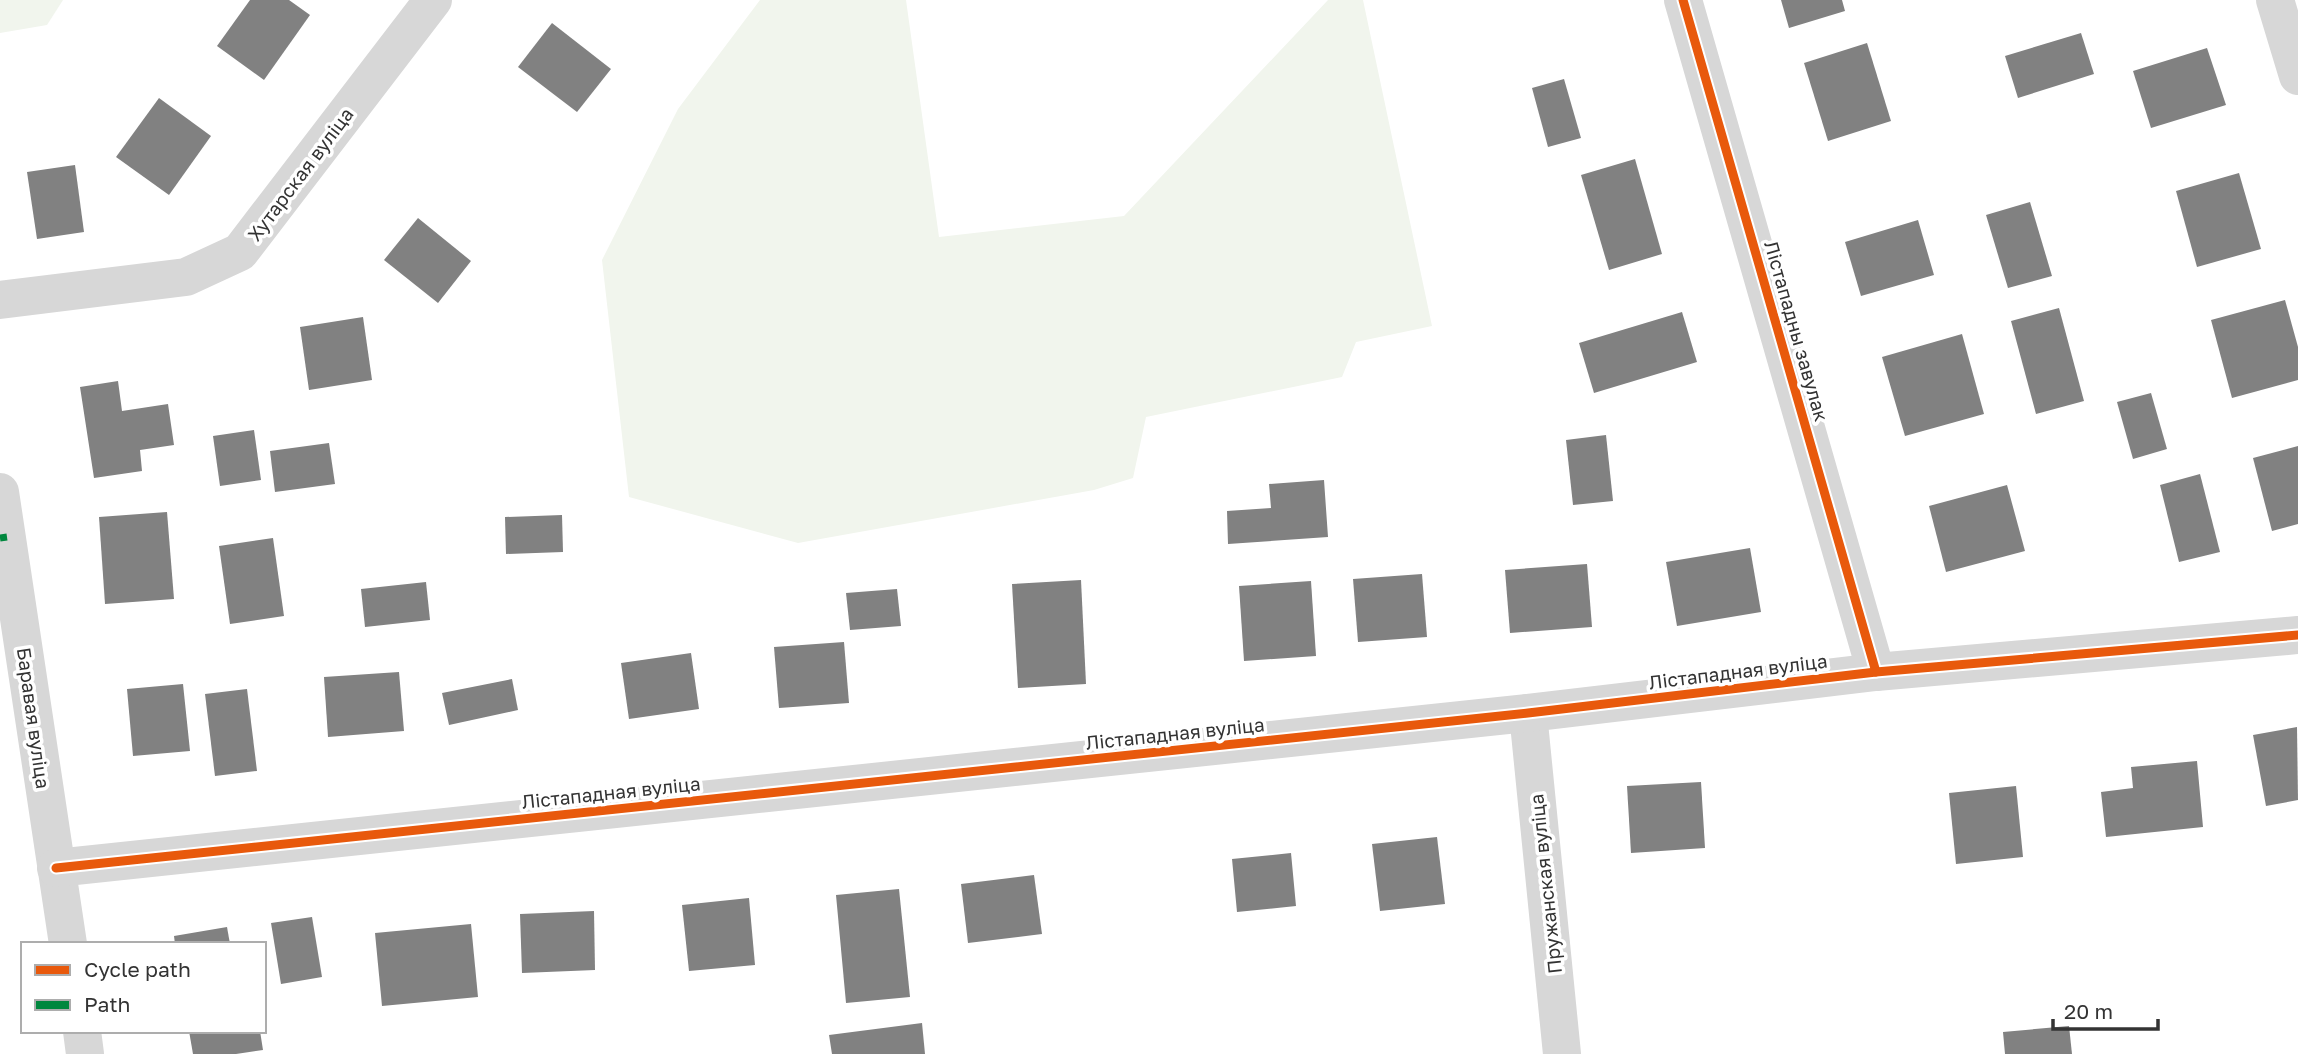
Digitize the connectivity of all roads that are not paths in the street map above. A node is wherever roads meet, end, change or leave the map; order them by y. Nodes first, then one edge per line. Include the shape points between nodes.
1 (433, 0) edge
2 (1683, 0) edge
3 (2275, 0) edge
4 (2298, 76) edge
5 (0, 300) edge
6 (0, 492) edge
7 (2298, 635) edge
8 (1876, 673) junction
9 (1528, 713) junction
10 (56, 868) junction
11 (68, 942) edge
12 (82, 1033) edge
13 (85, 1054) edge
14 (1562, 1054) edge

1 - 5 street, Хутарская вуліца via 240,252 186,278
2 - 8 street, Лістападны завулак
3 - 4 street
6 - 10 street, Баравая вуліца
7 - 8 street, Лістападная вуліца
8 - 9 street, Лістападная вуліца
9 - 10 street, Лістападная вуліца
9 - 14 street, Пружанская вуліца
10 - 11 street, Баравая вуліца
12 - 13 street

